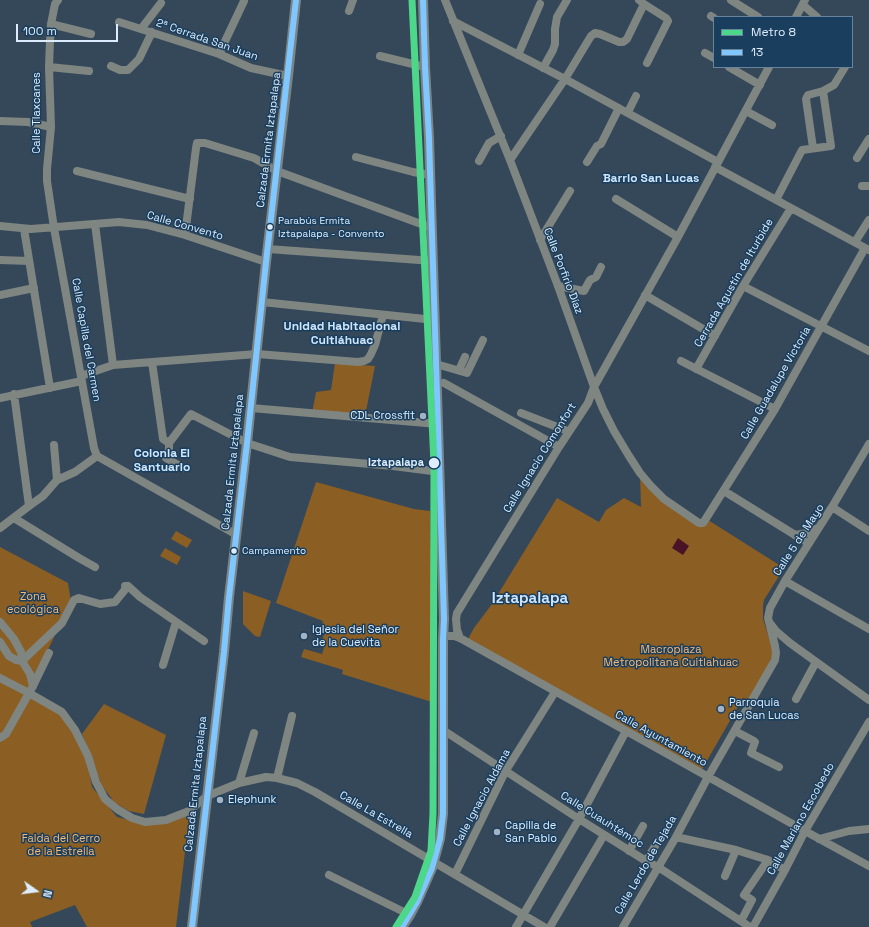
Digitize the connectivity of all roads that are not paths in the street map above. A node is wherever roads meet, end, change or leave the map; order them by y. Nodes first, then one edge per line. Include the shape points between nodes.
1 (296, 0) edge
2 (353, 0) edge
3 (422, 0) edge
4 (445, 0) edge
5 (567, 0) edge
6 (731, 0) edge
7 (54, 1) edge
8 (244, 1) edge
9 (641, 2) edge
10 (804, 2) edge
11 (161, 3) dead end
12 (540, 4) dead end
13 (350, 11) dead end
14 (756, 16) edge
15 (797, 16) edge
16 (816, 16) edge
17 (453, 21) junction
18 (119, 22) dead end
19 (51, 24) junction
20 (141, 29) junction
21 (152, 32) junction
22 (91, 34) dead end
23 (705, 53) dead end
24 (220, 54) junction
25 (518, 55) junction
26 (380, 56) dead end
27 (713, 57) edge
28 (647, 63) dead end
29 (111, 66) dead end
30 (49, 67) junction
31 (425, 67) junction
32 (543, 68) junction
33 (731, 68) edge
34 (768, 68) edge
35 (844, 68) edge
36 (89, 70) dead end
37 (288, 76) junction
38 (564, 79) junction
39 (760, 85) junction
40 (823, 91) junction
41 (636, 96) dead end
42 (619, 108) junction
43 (746, 111) junction
44 (628, 112) junction
45 (0, 121) edge
46 (772, 125) dead end
47 (50, 127) junction
48 (501, 136) junction
49 (869, 139) edge
50 (813, 148) junction
51 (356, 157) dead end
52 (857, 158) dead end
53 (510, 160) junction
54 (479, 162) dead end
55 (587, 162) dead end
56 (717, 164) junction
57 (77, 170) dead end
58 (277, 171) junction
59 (430, 175) junction
60 (570, 191) dead end
61 (190, 199) junction
62 (616, 199) dead end
63 (776, 200) junction
64 (791, 208) junction
65 (869, 220) edge
66 (95, 224) junction
67 (0, 226) edge
68 (24, 228) junction
69 (54, 228) junction
70 (432, 228) junction
71 (185, 236) junction
72 (678, 237) junction
73 (540, 240) junction
74 (855, 242) junction
75 (268, 249) junction
76 (867, 249) edge
77 (0, 260) edge
78 (29, 261) junction
79 (433, 261) junction
80 (266, 262) junction
81 (602, 267) dead end
82 (558, 286) junction
83 (743, 286) junction
84 (34, 288) junction
85 (0, 295) edge
86 (645, 295) junction
87 (262, 302) junction
88 (383, 315) junction
89 (435, 320) junction
90 (821, 327) junction
91 (715, 336) junction
92 (483, 340) dead end
93 (869, 351) edge
94 (257, 354) junction
95 (465, 357) dead end
96 (681, 361) dead end
97 (152, 362) junction
98 (436, 364) junction
99 (113, 365) junction
100 (696, 369) junction
101 (459, 370) junction
102 (82, 378) junction
103 (444, 383) dead end
104 (594, 387) junction
105 (50, 388) junction
106 (14, 394) junction
107 (590, 396) junction
108 (0, 398) edge
109 (251, 408) junction
110 (775, 409) junction
111 (521, 413) dead end
112 (438, 424) junction
113 (566, 430) junction
114 (169, 442) junction
115 (247, 443) junction
116 (869, 444) edge
117 (54, 445) dead end
118 (558, 445) junction
119 (97, 456) junction
120 (183, 468) dead end
121 (440, 472) junction
122 (57, 480) junction
123 (724, 491) junction
124 (29, 506) junction
125 (832, 507) junction
126 (14, 518) junction
127 (699, 523) joint
128 (0, 528) edge
129 (819, 528) junction
130 (869, 530) edge
131 (237, 535) junction
132 (795, 535) junction
133 (808, 543) junction
134 (95, 567) dead end
135 (785, 581) junction
136 (444, 619) junction
137 (0, 622) edge
138 (176, 622) junction
139 (769, 622) junction
140 (869, 629) edge
141 (460, 638) junction
142 (443, 640) junction
143 (204, 641) dead end
144 (0, 642) edge
145 (49, 653) dead end
146 (22, 661) junction
147 (816, 662) junction
148 (163, 666) dead end
149 (0, 678) edge
150 (31, 689) junction
151 (555, 692) junction
152 (796, 699) dead end
153 (869, 700) edge
154 (292, 716) dead end
155 (869, 722) edge
156 (443, 730) junction
157 (626, 731) junction
158 (735, 731) junction
159 (254, 733) dead end
160 (0, 738) edge
161 (779, 767) dead end
162 (505, 772) junction
163 (708, 777) junction
164 (277, 778) junction
165 (238, 783) junction
166 (207, 796) junction
167 (579, 819) junction
168 (643, 826) dead end
169 (869, 829) edge
170 (804, 831) junction
171 (604, 835) junction
172 (676, 837) junction
173 (819, 839) junction
174 (658, 841) dead end
175 (736, 850) junction
176 (630, 851) junction
177 (768, 860) junction
178 (646, 861) junction
179 (434, 862) junction
180 (869, 866) edge
181 (658, 867) junction
182 (785, 870) junction
183 (455, 874) junction
184 (329, 875) dead end
185 (725, 876) dead end
186 (523, 914) junction
187 (410, 915) junction
188 (741, 921) junction
189 (193, 927) edge
190 (402, 927) edge
191 (516, 927) edge
192 (544, 927) edge
193 (550, 927) edge
194 (623, 927) edge
195 (750, 927) edge
196 (753, 927) edge

1 - 37 main road, Calzada Ermita Iztapalapa
2 - 13 street
3 - 31 main road
4 - 17 street, Calle Porfirio Díaz
5 - 32 street via 557,17 556,44
6 - 14 street
7 - 19 street, Calle Tlaxcanes
8 - 24 street
9 - 28 street via 668,21
9 - 38 street via 627,39 619,42 595,33
10 - 15 street
10 - 16 street
11 - 20 street
12 - 25 street
17 - 25 street
17 - 48 street, Calle Porfirio Díaz
18 - 20 street, 2ª Cerrada San Juan
19 - 22 street
19 - 30 street, Calle Tlaxcanes
20 - 21 street, 2ª Cerrada San Juan
21 - 24 street, 2ª Cerrada San Juan
21 - 29 street via 138,59 128,70
23 - 27 street
24 - 37 street, 2ª Cerrada San Juan via 251,68
25 - 32 street
26 - 31 street
30 - 36 street
30 - 47 street, Calle Tlaxcanes
31 - 59 main road
32 - 38 street
33 - 39 street
34 - 39 street
35 - 40 street via 834,85
37 - 58 main road, Calzada Ermita Iztapalapa
38 - 42 street
38 - 53 street
39 - 43 street
40 - 50 street via 808,94 806,99
40 - 50 street via 831,146
41 - 44 street
42 - 44 street
42 - 55 street via 601,144
43 - 46 street
43 - 56 street
44 - 56 street
45 - 47 street via 28,122
47 - 69 street, Calle Tlaxcanes via 47,181
48 - 53 street, Calle Porfirio Díaz
48 - 54 street via 489,143
49 - 52 street
50 - 63 street via 802,150
51 - 59 street
53 - 73 street, Calle Porfirio Díaz
56 - 63 street
56 - 72 street
57 - 61 street
58 - 61 street via 254,158 205,143 197,143
58 - 70 street
58 - 75 main road, Calzada Ermita Iztapalapa
59 - 70 main road
60 - 73 street
61 - 71 street
62 - 72 street
63 - 64 street
64 - 74 street
64 - 83 street, Cerrada Agustín de Iturbide
65 - 74 street
66 - 69 street, Calle Convento
66 - 71 street, Calle Convento via 119,222 147,225
66 - 99 street
67 - 68 street, Calle Convento
68 - 69 street, Calle Convento
68 - 78 street
69 - 102 street, Calle Capilla del Carmen
70 - 79 main road
71 - 80 street, Calle Convento
72 - 86 street
73 - 82 street, Calle Porfirio Díaz
74 - 76 street
75 - 79 street
75 - 80 main road, Calzada Ermita Iztapalapa
76 - 90 street, Calle Guadalupe Victoria
77 - 78 street
78 - 84 street
79 - 89 main road
80 - 87 main road, Calzada Ermita Iztapalapa
81 - 82 street via 596,277 590,280 584,292
82 - 104 street, Calle Porfirio Díaz
83 - 90 street
83 - 91 street, Cerrada Agustín de Iturbide
84 - 85 street
84 - 105 street
86 - 91 street
86 - 104 street
87 - 88 street
87 - 94 main road, Calzada Ermita Iztapalapa
88 - 89 street
88 - 94 street via 375,345 364,362
89 - 98 main road
90 - 93 street
90 - 110 street, Calle Guadalupe Victoria
91 - 100 street, Cerrada Agustín de Iturbide
92 - 101 street via 467,373
94 - 97 street
94 - 109 main road, Calzada Ermita Iztapalapa
95 - 101 street
96 - 100 street
97 - 99 street
97 - 114 street via 163,439
98 - 101 street
98 - 112 main road
99 - 102 street
100 - 110 street
102 - 105 street
102 - 119 street, Calle Capilla del Carmen
103 - 118 street
104 - 107 street
104 - 127 street, Calle Porfirio Díaz via 614,431 640,473 664,499
105 - 106 street
106 - 108 street
106 - 124 street
107 - 113 street, Calle Ignacio Comonfort via 586,398
107 - 118 street, Calle Ignacio Comonfort via 588,403
109 - 112 street
109 - 115 main road, Calzada Ermita Iztapalapa
110 - 123 street, Calle Guadalupe Victoria
111 - 113 street
112 - 121 main road
113 - 118 street, Calle Ignacio Comonfort
114 - 115 street via 191,414
114 - 120 street via 166,458
115 - 121 street via 290,457
115 - 131 main road, Calzada Ermita Iztapalapa
116 - 125 street, Calle 5 de Mayo
117 - 122 street
118 - 136 street, Calle Ignacio Comonfort
118 - 141 street, Calle Ignacio Comonfort via 457,613 457,630
119 - 122 street via 75,472
119 - 131 street
121 - 136 main road
122 - 124 street via 43,496
123 - 127 street, Calle Guadalupe Victoria via 705,520
123 - 132 street
124 - 126 street
125 - 129 street, Calle 5 de Mayo
125 - 130 street
126 - 128 street
126 - 134 street
129 - 132 street
129 - 133 street, Calle 5 de Mayo
131 - 166 main road, Calzada Ermita Iztapalapa
132 - 133 street
133 - 135 street, Calle 5 de Mayo
135 - 139 street, Calle 5 de Mayo via 770,608
135 - 140 street
136 - 142 main road
137 - 146 street via 14,639 21,652
138 - 143 street
138 - 146 street via 126,586 115,602 100,604 83,598 74,600 62,623
138 - 148 street
139 - 147 street via 790,643
139 - 158 street, Calle Lerdo de Tejada via 775,646 775,660
141 - 142 street via 446,636
141 - 151 street, Calle Ayuntamiento
142 - 156 main road
144 - 146 street via 9,656
145 - 150 street
146 - 150 street via 30,674
147 - 152 street
147 - 153 street
149 - 150 street, Calle La Estrella
150 - 160 street via 6,734
150 - 166 street, Calle La Estrella via 62,712 75,730 105,799 117,809 145,822 166,820 189,811
151 - 157 street, Calle Ayuntamiento
151 - 162 street, Calle Ignacio Aldama
154 - 164 street
155 - 170 street, Calle Mariano Escobedo
156 - 162 street, Calle Cuauhtémoc
156 - 179 main road via 443,814
157 - 163 street, Calle Ayuntamiento
157 - 167 street
158 - 161 street via 755,742 751,753
158 - 163 street, Calle Lerdo de Tejada
159 - 165 street
162 - 167 street, Calle Cuauhtémoc
162 - 183 street, Calle Ignacio Aldama
163 - 170 street, Calle Ayuntamiento
163 - 172 street, Calle Lerdo de Tejada
164 - 165 street, Calle La Estrella via 266,777
164 - 179 street, Calle La Estrella via 297,783 315,792
165 - 166 street, Calle La Estrella
166 - 189 main road, Calzada Ermita Iztapalapa
167 - 171 street, Calle Cuauhtémoc
167 - 186 street
168 - 176 street
169 - 173 street
170 - 173 street, Calle Ayuntamiento
170 - 182 street, Calle Mariano Escobedo
171 - 176 street, Calle Cuauhtémoc
171 - 193 street
172 - 175 street
172 - 181 street, Calle Lerdo de Tejada
173 - 180 street, Calle Ayuntamiento
174 - 178 street
175 - 177 street
175 - 185 street
176 - 178 street, Calle Cuauhtémoc
177 - 182 street
177 - 188 street via 744,895 752,900
178 - 181 street, Calle Cuauhtémoc
179 - 183 street, Calle La Estrella
179 - 187 main road
181 - 188 street, Calle Cuauhtémoc
181 - 194 street, Calle Lerdo de Tejada
182 - 196 street, Calle Mariano Escobedo
183 - 186 street, Calle La Estrella
184 - 187 street
186 - 191 street
186 - 192 street, Calle La Estrella
187 - 190 main road
188 - 195 street, Calle Cuauhtémoc

